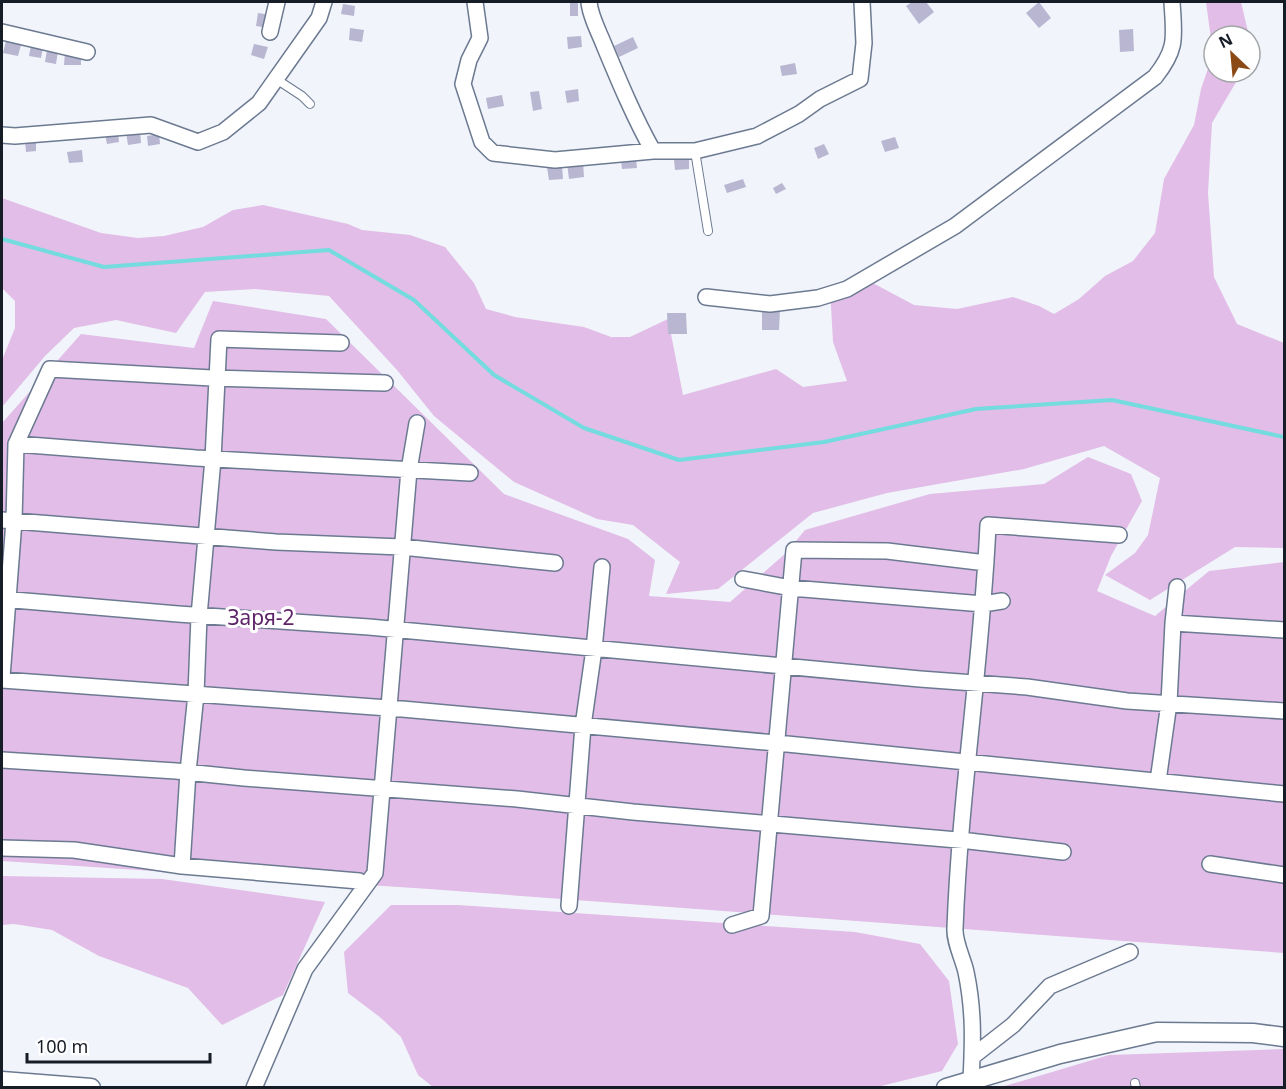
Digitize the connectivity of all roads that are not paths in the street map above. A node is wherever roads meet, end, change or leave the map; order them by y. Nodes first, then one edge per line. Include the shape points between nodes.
1 (277, 2) edge
2 (324, 2) edge
3 (475, 2) edge
4 (589, 2) edge
5 (862, 2) edge
6 (1172, 2) edge
7 (2, 32) edge
8 (270, 32) dead end
9 (87, 52) dead end
10 (276, 79) junction
11 (310, 104) dead end
12 (2, 135) edge
13 (653, 151) junction
14 (695, 151) junction
15 (708, 231) dead end
16 (706, 297) dead end
17 (341, 343) dead end
18 (217, 378) junction
19 (385, 383) dead end
20 (417, 423) dead end
21 (16, 444) junction
22 (213, 459) junction
23 (409, 470) junction
24 (470, 473) dead end
25 (8, 521) edge
26 (1119, 535) dead end
27 (207, 537) junction
28 (402, 547) junction
29 (555, 563) dead end
30 (986, 563) junction
31 (602, 567) dead end
32 (743, 579) dead end
33 (1177, 587) dead end
34 (791, 588) junction
35 (5, 600) edge
36 (1002, 601) dead end
37 (983, 604) junction
38 (199, 615) junction
39 (1173, 623) junction
40 (395, 629) junction
41 (1284, 630) edge
42 (594, 649) junction
43 (783, 666) junction
44 (2, 678) edge
45 (977, 683) junction
46 (196, 694) junction
47 (1169, 703) junction
48 (390, 708) junction
49 (1284, 711) edge
50 (583, 726) junction
51 (777, 743) junction
52 (2, 760) edge
53 (968, 764) junction
54 (188, 772) junction
55 (1158, 781) junction
56 (382, 789) junction
57 (1284, 794) edge
58 (577, 806) junction
59 (769, 824) junction
60 (961, 840) junction
61 (2, 848) edge
62 (1064, 852) dead end
63 (1210, 864) dead end
64 (182, 866) junction
65 (1284, 875) edge
66 (366, 885) junction
67 (569, 906) dead end
68 (732, 925) dead end
69 (1130, 952) dead end
70 (1284, 1037) edge
71 (972, 1057) junction
72 (971, 1080) junction
73 (2, 1081) edge
74 (91, 1088) edge
75 (254, 1088) edge
76 (946, 1088) edge

1 - 8 street
2 - 10 street via 319,18
3 - 13 street via 480,38 463,84 482,142 493,153 555,160
4 - 13 street via 634,117
5 - 14 street via 864,43 860,78 757,136
6 - 16 street via 1174,38 1169,60 1155,77 955,226 847,289 818,298 770,304
7 - 9 street
10 - 11 lane
10 - 12 street via 259,103 223,132 198,142 151,125
13 - 14 street
14 - 15 lane
17 - 18 street via 219,339
18 - 19 street
18 - 21 street via 50,369
18 - 22 street
20 - 23 street
21 - 22 street
21 - 25 street
22 - 23 street
22 - 27 street
23 - 24 street
23 - 28 street
25 - 27 street
25 - 35 street
26 - 30 street via 988,525
27 - 28 street
27 - 38 street
28 - 29 street
28 - 40 street
30 - 34 street via 887,551 794,549
30 - 37 street
31 - 42 street
32 - 34 street
33 - 39 street
34 - 37 street
34 - 43 street
35 - 38 street
35 - 44 street
36 - 37 street
37 - 45 street
38 - 40 street
38 - 46 street
39 - 41 street
39 - 47 street
40 - 42 street
40 - 48 street
42 - 43 street
42 - 50 street
43 - 45 street
43 - 51 street
44 - 46 street
45 - 47 street
45 - 53 street
46 - 48 street
46 - 54 street
47 - 49 street
47 - 55 street
48 - 50 street
48 - 56 street
50 - 51 street
50 - 58 street
51 - 53 street
51 - 59 street
52 - 54 street
53 - 55 street
53 - 60 street
54 - 56 street
54 - 64 street
55 - 57 street
56 - 58 street
56 - 66 street via 375,873
58 - 59 street
58 - 67 street
59 - 60 street
59 - 68 street via 762,916
60 - 62 street
60 - 71 street via 954,932 974,1019
61 - 64 street via 74,850
63 - 65 street
64 - 66 street via 359,881
66 - 75 street via 305,969
69 - 71 street via 1050,986 1013,1025
70 - 72 street via 1157,1032
71 - 72 street
72 - 76 street
73 - 74 street

